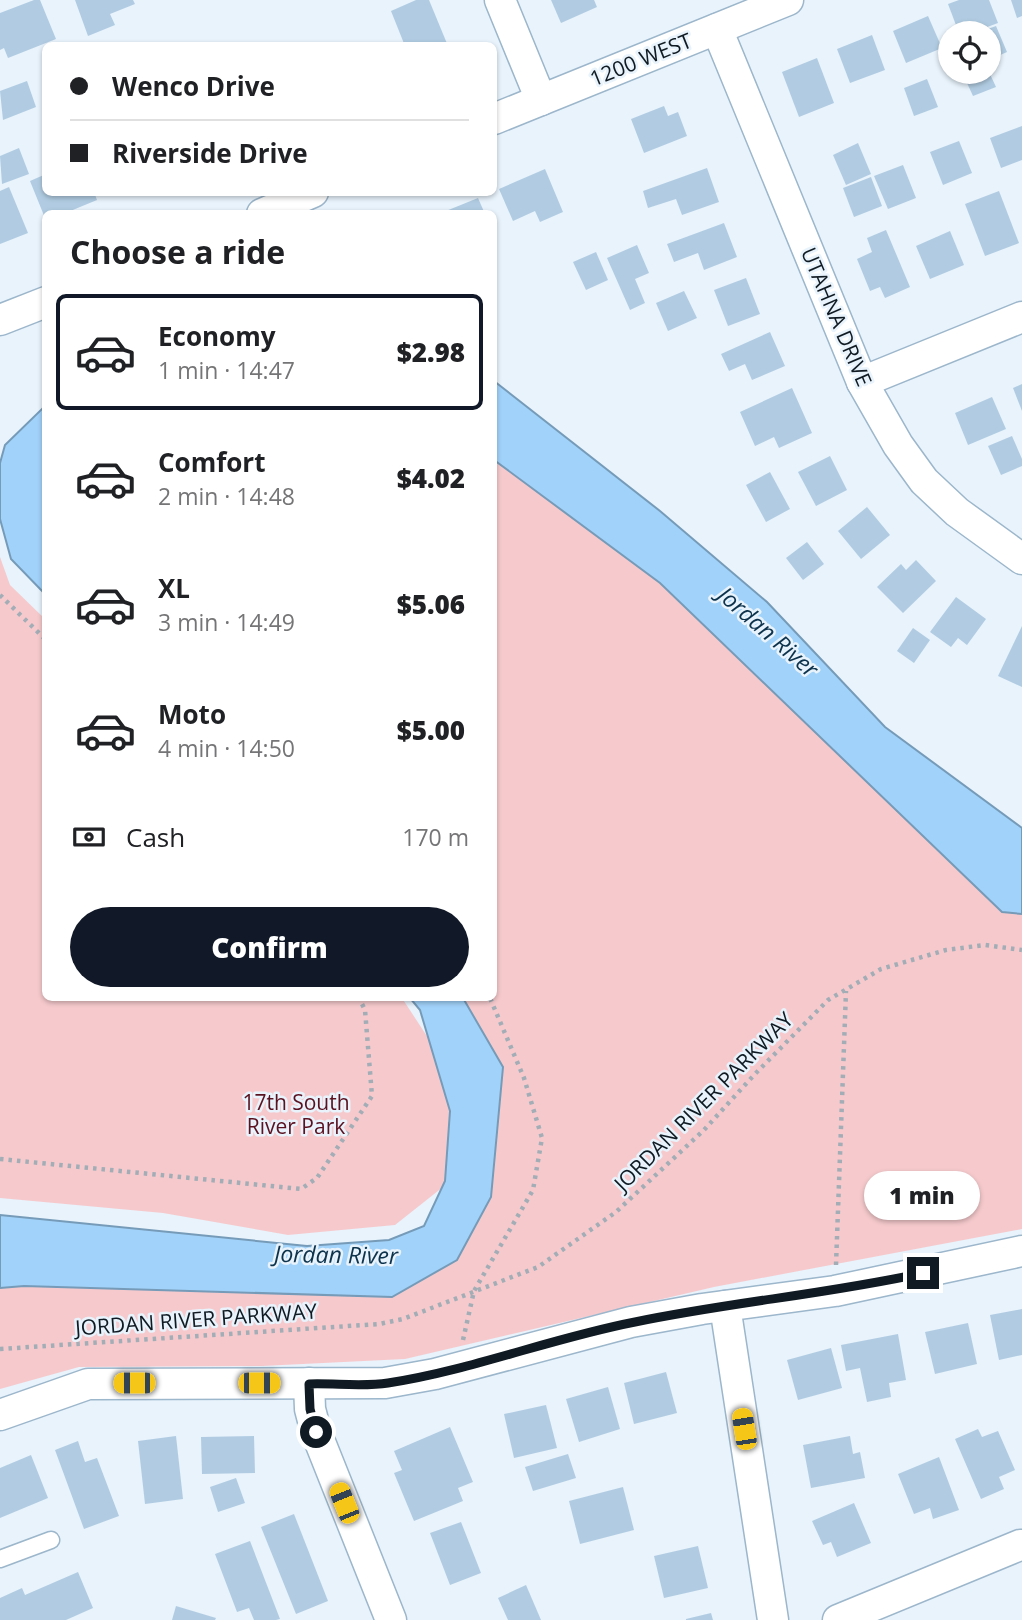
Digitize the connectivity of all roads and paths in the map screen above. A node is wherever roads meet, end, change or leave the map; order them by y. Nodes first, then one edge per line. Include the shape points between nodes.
1 (500, 0) edge
2 (788, 0) edge
3 (717, 29) junction
4 (541, 100) junction
5 (497, 118) edge
6 (304, 196) edge
7 (271, 210) edge
8 (42, 304) edge
9 (1022, 317) edge
10 (0, 320) edge
11 (862, 382) junction
12 (1022, 559) edge
13 (0, 595) edge
14 (42, 636) edge
15 (1022, 950) edge
16 (846, 990) junction
17 (360, 1001) edge
18 (491, 1001) edge
19 (0, 1159) edge
20 (1022, 1251) edge
21 (474, 1291) junction
22 (835, 1291) junction
23 (725, 1306) junction
24 (0, 1349) edge
25 (466, 1366) junction
26 (309, 1384) junction
27 (0, 1415) edge
28 (51, 1539) dead end
29 (1020, 1545) dead end
30 (0, 1559) edge
31 (391, 1620) edge
32 (773, 1620) edge
33 (838, 1620) edge

1 - 4 street
2 - 3 street, 1200 WEST
3 - 4 street, 1200 WEST
3 - 11 street, UTAHNA DRIVE
4 - 5 street, 1200 WEST
6 - 7 street
8 - 10 street
9 - 11 street
11 - 12 street, UTAHNA DRIVE via 924,481 957,512
13 - 14 path
15 - 16 path, JORDAN RIVER PARKWAY via 985,945 946,950 881,969
16 - 21 path, JORDAN RIVER PARKWAY via 828,1000 704,1130 615,1212 538,1267
16 - 22 path
17 - 19 path via 372,1096 317,1178 301,1189
18 - 21 path via 524,1078 542,1138 533,1190
20 - 22 street
21 - 24 path, JORDAN RIVER PARKWAY via 379,1324
21 - 25 path via 463,1342
22 - 23 street
23 - 25 street via 631,1322
23 - 32 street
25 - 26 street via 385,1383
26 - 27 street via 88,1384
26 - 31 street via 316,1432
28 - 30 lane
29 - 33 street

